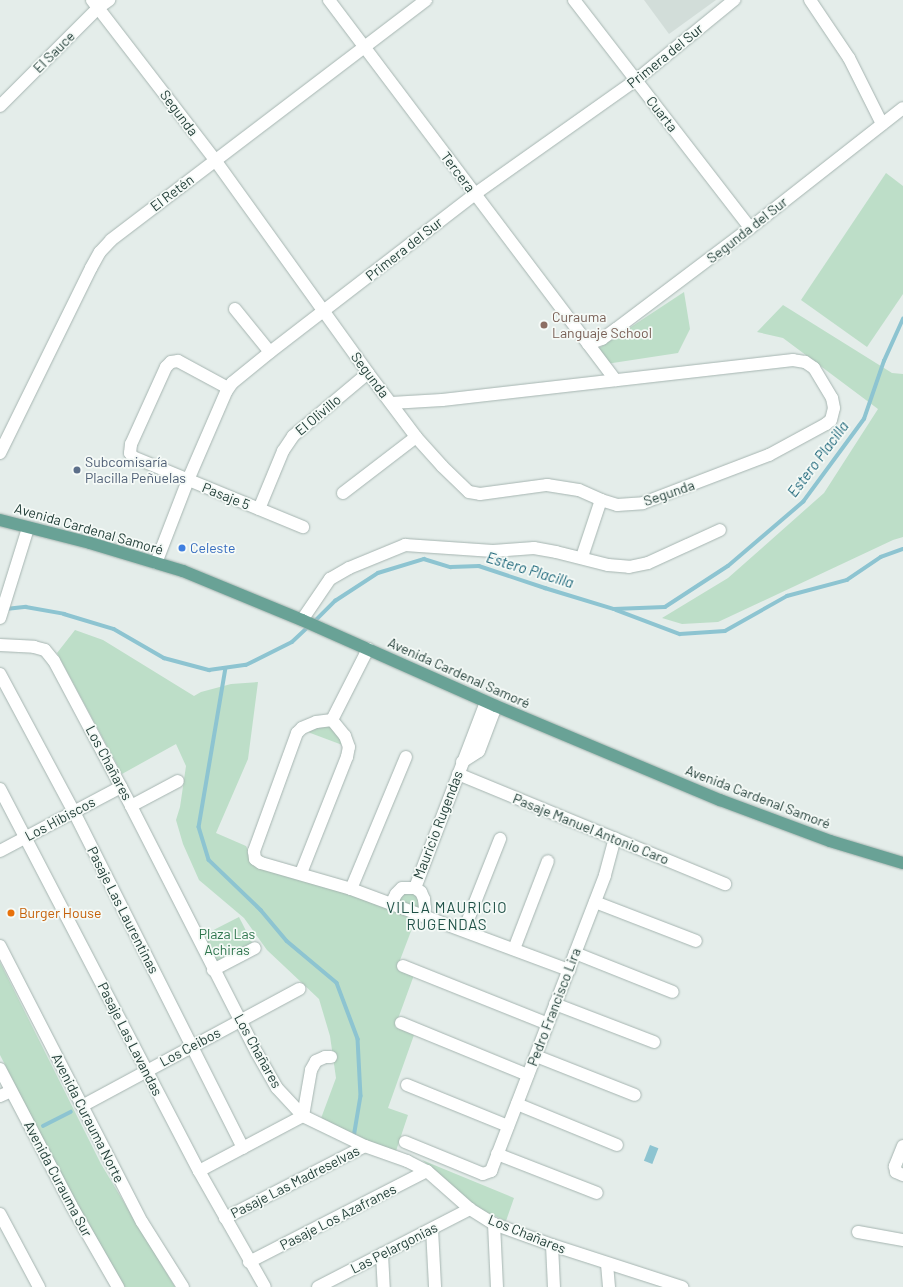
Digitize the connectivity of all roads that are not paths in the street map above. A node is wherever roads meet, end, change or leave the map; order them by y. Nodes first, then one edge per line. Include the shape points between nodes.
1 (109, 0) edge
2 (329, 0) edge
3 (426, 0) edge
4 (574, 0) edge
5 (734, 0) edge
6 (810, 0) edge
7 (95, 4) edge
8 (365, 47) junction
9 (636, 80) junction
10 (0, 106) edge
11 (903, 108) edge
12 (882, 124) junction
13 (215, 160) junction
14 (475, 194) junction
15 (750, 228) junction
16 (235, 309) dead end
17 (323, 311) junction
18 (588, 344) junction
19 (270, 352) junction
20 (368, 373) junction
21 (615, 380) junction
22 (228, 388) junction
23 (391, 403) junction
24 (416, 436) junction
25 (0, 453) edge
26 (188, 480) junction
27 (343, 493) dead end
28 (601, 500) junction
29 (259, 509) junction
30 (0, 520) edge
31 (303, 527) dead end
32 (28, 528) junction
33 (720, 530) dead end
34 (582, 557) junction
35 (156, 563) junction
36 (0, 618) edge
37 (302, 620) junction
38 (0, 645) edge
39 (368, 649) junction
40 (0, 674) edge
41 (491, 704) junction
42 (332, 720) junction
43 (406, 757) dead end
44 (458, 774) junction
45 (178, 781) dead end
46 (121, 787) junction
47 (0, 789) edge
48 (131, 806) junction
49 (74, 812) junction
50 (26, 838) junction
51 (615, 838) junction
52 (500, 839) dead end
53 (0, 851) edge
54 (548, 861) dead end
55 (903, 863) edge
56 (301, 873) junction
57 (724, 884) dead end
58 (415, 888) junction
59 (351, 890) junction
60 (595, 902) junction
61 (391, 904) junction
62 (423, 916) junction
63 (464, 930) junction
64 (696, 941) dead end
65 (0, 946) edge
66 (255, 948) dead end
67 (514, 949) junction
68 (575, 953) junction
69 (403, 966) dead end
70 (214, 970) junction
71 (569, 970) junction
72 (299, 989) dead end
73 (673, 992) dead end
74 (555, 1004) junction
75 (240, 1020) junction
76 (400, 1023) dead end
77 (548, 1024) junction
78 (654, 1042) dead end
79 (191, 1047) junction
80 (536, 1056) junction
81 (331, 1057) dead end
82 (0, 1069) edge
83 (146, 1071) junction
84 (528, 1075) junction
85 (407, 1085) dead end
86 (11, 1091) junction
87 (635, 1095) dead end
88 (0, 1096) edge
89 (517, 1104) junction
90 (82, 1106) junction
91 (303, 1116) junction
92 (508, 1126) junction
93 (405, 1142) dead end
94 (617, 1145) dead end
95 (365, 1146) junction
96 (903, 1146) edge
97 (243, 1148) junction
98 (498, 1154) junction
99 (198, 1171) junction
100 (427, 1171) junction
101 (903, 1175) edge
102 (597, 1193) dead end
103 (470, 1209) junction
104 (0, 1214) edge
105 (225, 1218) junction
106 (494, 1224) junction
107 (432, 1229) junction
108 (858, 1232) dead end
109 (903, 1240) edge
110 (552, 1246) junction
111 (382, 1254) junction
112 (249, 1262) junction
113 (607, 1264) junction
114 (39, 1287) edge
115 (118, 1287) edge
116 (183, 1287) edge
117 (265, 1287) edge
118 (318, 1287) edge
119 (384, 1287) edge
120 (435, 1287) edge
121 (497, 1287) edge
122 (554, 1287) edge
123 (609, 1287) edge
124 (682, 1287) edge

1 - 7 street, El Sauce
2 - 8 street, Tercera
3 - 8 street, El Retén
4 - 9 street, Cuarta
5 - 9 street, Primera del Sur
6 - 12 street via 849,58
7 - 10 street, El Sauce
7 - 13 street, Segunda
8 - 13 street, El Retén
8 - 14 street, Tercera
9 - 14 street, Primera del Sur
9 - 15 street, Cuarta
11 - 12 street, Segunda del Sur
12 - 15 street, Segunda del Sur
13 - 17 street, Segunda
13 - 25 street, El Retén via 111,240 100,252
14 - 17 street, Primera del Sur
14 - 18 street, Tercera
15 - 18 street, Segunda del Sur via 616,329 602,339
16 - 19 street
17 - 19 street, Primera del Sur
17 - 20 street, Segunda
18 - 21 street, Tercera
19 - 22 street, Primera del Sur
20 - 23 street, Segunda
20 - 29 street, El Olivillo via 293,436 283,451
21 - 23 street, Segunda via 442,400
21 - 28 street, Segunda via 793,360 805,362 814,368 832,398 834,408 826,424 769,455 643,503 621,505
22 - 26 street, Primera del Sur
22 - 26 street, Pasaje 5 via 178,361 171,362 166,366 131,444 132,457
23 - 24 street, Segunda
24 - 27 street
24 - 28 street, Segunda via 469,492 480,494 547,485 579,490
26 - 29 street, Pasaje 5
26 - 35 street, Primera del Sur
28 - 34 street
29 - 31 street, Pasaje 5
30 - 32 main road, Avenida Cardenal Samoré
32 - 35 main road, Avenida Cardenal Samoré
32 - 36 street
33 - 34 street via 648,563 629,567 608,565
34 - 37 street via 534,548 493,551 405,545 349,568 330,579
35 - 37 main road, Avenida Cardenal Samoré
37 - 39 main road, Avenida Cardenal Samoré
38 - 46 street, Los Chañares via 45,650 54,660
39 - 41 main road, Avenida Cardenal Samoré
39 - 42 street
40 - 49 street, Pasaje Las Laurentinas
41 - 44 street, Mauricio Rugendas via 479,751 462,762
41 - 55 main road, Avenida Cardenal Samoré via 720,800 830,841
42 - 56 street via 345,736 349,747 347,757
42 - 56 street via 316,722 297,733 254,851 255,859 261,863
43 - 59 street
44 - 51 street, Pasaje Manuel Antonio Caro
44 - 58 street, Mauricio Rugendas
45 - 48 street
46 - 48 street, Los Chañares
46 - 49 street, Los Hibiscos
47 - 50 street, Pasaje Las Lavandas
48 - 70 street, Los Chañares
49 - 50 street, Los Hibiscos
49 - 79 street, Pasaje Las Laurentinas
50 - 53 street, Los Hibiscos
50 - 83 street, Pasaje Las Lavandas
51 - 57 street, Pasaje Manuel Antonio Caro
51 - 60 street, Pedro Francisco Lira
52 - 63 street
54 - 67 street
56 - 59 street
58 - 61 street, Mauricio Rugendas via 402,888
58 - 62 street, Mauricio Rugendas via 421,892 424,900
59 - 61 street
60 - 64 street
60 - 68 street, Pedro Francisco Lira
61 - 62 street
62 - 63 street
63 - 67 street
65 - 90 street, Avenida Curauma Norte
66 - 70 street
67 - 71 street
68 - 71 street, Pedro Francisco Lira
68 - 73 street
69 - 77 street
70 - 75 street, Los Chañares
71 - 74 street, Pedro Francisco Lira
72 - 75 street, Los Ceibos
74 - 77 street, Pedro Francisco Lira
74 - 78 street
75 - 79 street, Los Ceibos
75 - 91 street, Los Chañares via 277,1088
76 - 84 street
77 - 80 street, Pedro Francisco Lira
79 - 83 street, Los Ceibos
79 - 97 street, Pasaje Las Laurentinas
80 - 84 street, Pedro Francisco Lira
80 - 87 street
81 - 91 street via 316,1061 311,1070
82 - 86 street, Avenida Curauma Sur
83 - 90 street, Los Ceibos
83 - 99 street, Pasaje Las Lavandas
84 - 89 street, Pedro Francisco Lira
85 - 92 street
86 - 88 street
86 - 115 street, Avenida Curauma Sur via 71,1206
89 - 92 street, Pedro Francisco Lira
89 - 94 street
90 - 116 street, Avenida Curauma Norte via 142,1222
91 - 95 street, Los Chañares
91 - 97 street
92 - 98 street, Pedro Francisco Lira
93 - 98 street, Pedro Francisco Lira via 483,1174 491,1171
95 - 100 street, Los Chañares
95 - 105 street, Pasaje Las Madreselvas
96 - 101 street via 896,1166 896,1172
97 - 99 street
98 - 102 street
99 - 105 street, Pasaje Las Lavandas
100 - 103 street, Los Chañares
100 - 112 street, Pasaje Los Azafranes
103 - 106 street, Los Chañares
103 - 107 street, Las Pelargonias
104 - 114 street
105 - 112 street, Pasaje Las Lavandas
106 - 110 street, Los Chañares
106 - 121 street
107 - 111 street, Las Pelargonias
107 - 120 street
108 - 109 street
110 - 113 street, Los Chañares
110 - 122 street
111 - 118 street, Las Pelargonias
111 - 119 street
112 - 117 street, Pasaje Las Lavandas
113 - 123 street
113 - 124 street, Los Chañares

